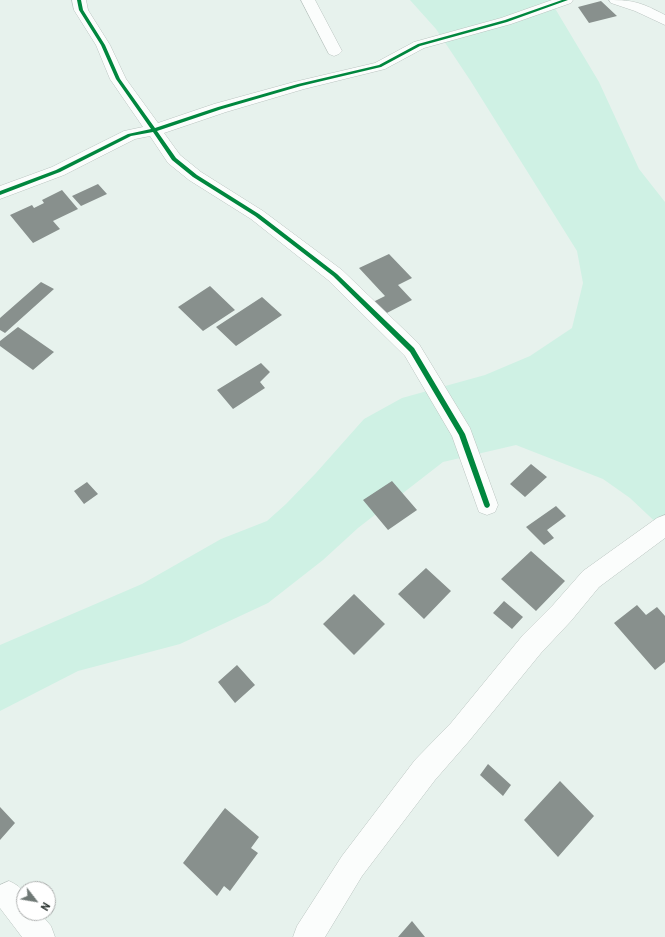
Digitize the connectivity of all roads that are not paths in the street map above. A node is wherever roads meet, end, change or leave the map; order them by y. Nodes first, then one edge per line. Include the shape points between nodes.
1 (79, 0) edge
2 (308, 0) edge
3 (566, 0) edge
4 (616, 0) edge
5 (665, 21) edge
6 (334, 51) dead end
7 (155, 130) junction
8 (0, 194) edge
9 (487, 505) dead end
10 (665, 525) edge
11 (9, 896) dead end
12 (40, 937) edge
13 (308, 937) edge

1 - 7 street via 118,79
2 - 6 street
3 - 7 street via 506,21 419,45 380,66 300,84
4 - 5 street via 640,8
7 - 8 street via 130,135 58,171
7 - 9 street via 174,159 195,176 258,215 335,275 412,350 462,434
10 - 13 street via 591,579 532,644 460,732 425,770 352,866
11 - 12 street

